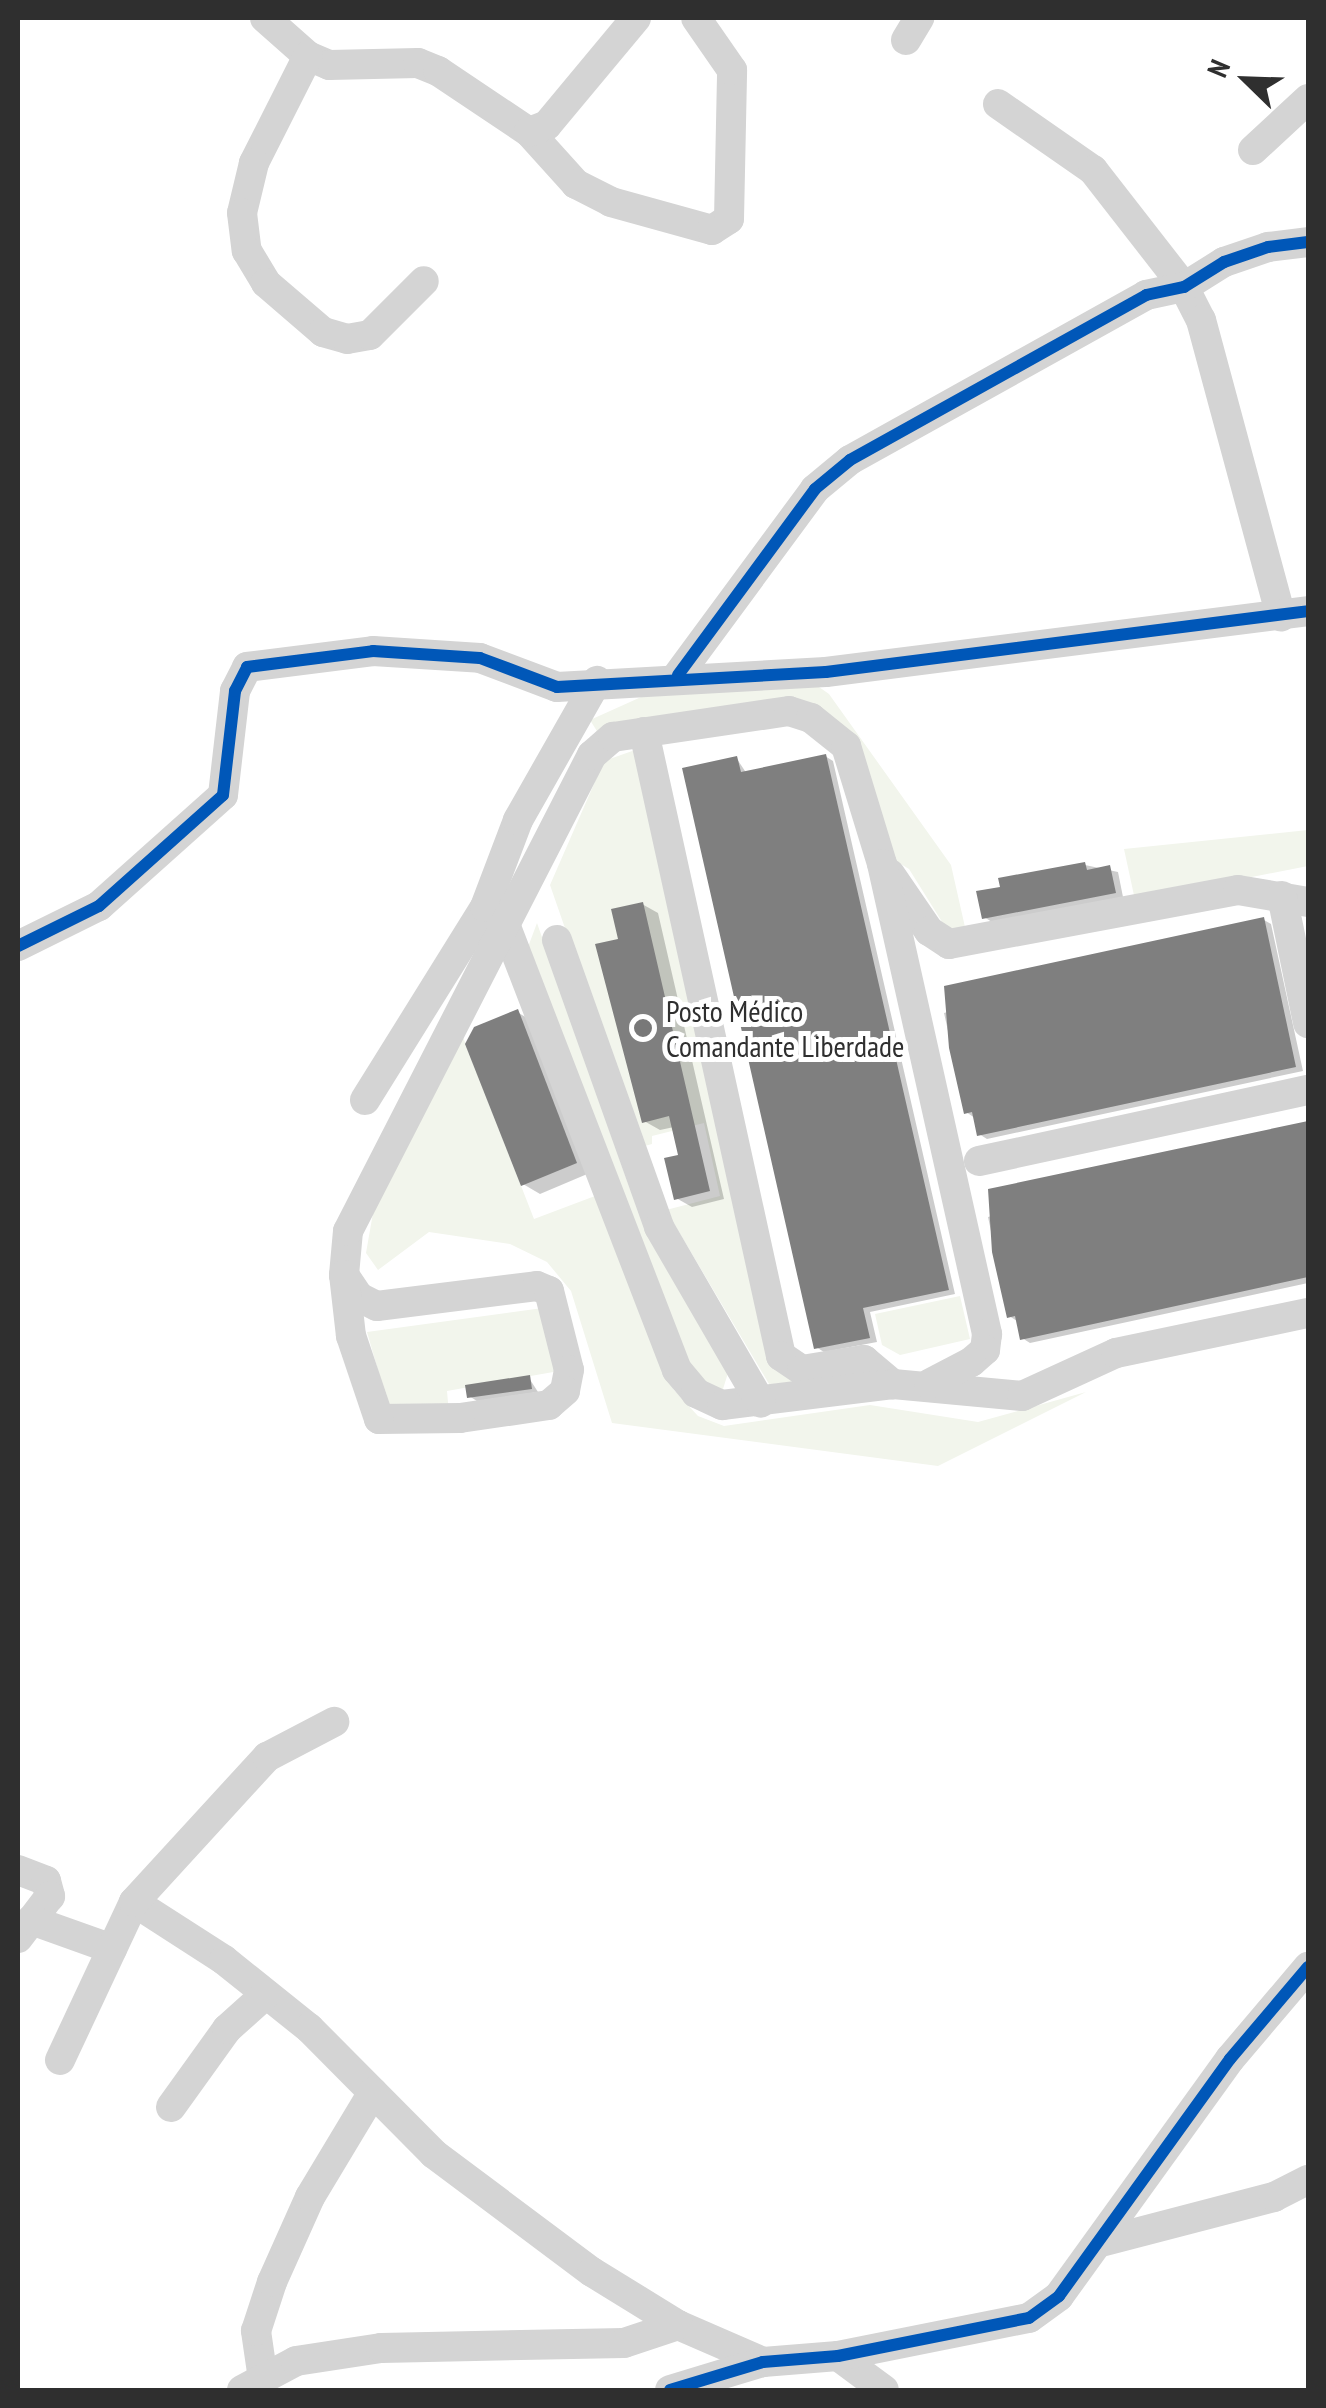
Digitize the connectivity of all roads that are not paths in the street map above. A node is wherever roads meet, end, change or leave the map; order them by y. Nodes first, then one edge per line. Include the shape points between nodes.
1 (266, 18) edge
2 (636, 18) edge
3 (696, 18) edge
4 (308, 56) junction
5 (1308, 99) edge
6 (998, 104) dead end
7 (529, 132) junction
8 (1253, 150) dead end
9 (1308, 242) edge
10 (424, 282) dead end
11 (1184, 287) junction
12 (1295, 614) edge
13 (678, 675) junction
14 (597, 681) junction
15 (644, 732) junction
16 (882, 864) junction
17 (1296, 899) edge
18 (506, 927) junction
19 (556, 940) dead end
20 (18, 946) edge
21 (1308, 1023) edge
22 (1308, 1090) edge
23 (366, 1100) dead end
24 (979, 1161) dead end
25 (344, 1275) junction
26 (1308, 1314) edge
27 (893, 1384) junction
28 (930, 1384) junction
29 (761, 1403) junction
30 (334, 1722) dead end
31 (18, 1870) edge
32 (134, 1902) junction
33 (24, 1929) edge
34 (112, 1949) junction
35 (1308, 1967) edge
36 (266, 1994) junction
37 (60, 2060) dead end
38 (373, 2092) junction
39 (172, 2106) dead end
40 (1308, 2180) edge
41 (1101, 2242) junction
42 (678, 2324) junction
43 (838, 2356) junction
44 (763, 2362) junction
45 (253, 2385) edge
46 (670, 2390) edge
47 (884, 2390) edge

1 - 4 street
2 - 7 street via 547,125
3 - 7 street via 732,70 725,227 712,230 612,202 551,163
4 - 7 street via 330,65 418,63
4 - 10 street via 254,164 242,213 247,251 266,283 322,332 347,339 370,335
5 - 8 street
6 - 11 street via 1093,170
9 - 11 street via 1224,262
11 - 12 street via 1201,320
11 - 13 street via 1146,295 850,460 816,489
12 - 13 street via 826,672
13 - 14 street
14 - 20 street via 557,687 480,658 373,651 247,667 235,691 223,795 99,906
14 - 23 street via 518,820 485,907
15 - 16 street via 789,711 811,718 846,746
15 - 18 street via 613,737 592,755
15 - 27 street via 781,1356 802,1370 864,1360
16 - 17 street via 930,931 949,944 1238,890
16 - 28 street via 987,1334 985,1350
17 - 21 street
18 - 25 street via 348,1230
18 - 29 street via 677,1370 696,1393 722,1405
19 - 29 street via 659,1227
22 - 24 street
25 - 25 street via 359,1297 378,1306 536,1286 549,1291 569,1370 565,1391 549,1404 460,1418 379,1419 350,1336
26 - 28 street via 1116,1352 1022,1396
27 - 28 street
27 - 29 street
30 - 32 street via 267,1756
31 - 33 street via 46,1881 50,1896
32 - 34 street
32 - 36 street
33 - 34 street
34 - 37 street
35 - 41 street via 1230,2059
36 - 38 street
36 - 39 street via 227,2028
38 - 42 street via 434,2154 592,2272
38 - 45 street via 310,2197 272,2282 256,2331
40 - 41 street via 1274,2196
41 - 43 street via 1060,2296 1029,2318
42 - 44 street
42 - 45 street via 624,2343 381,2348 296,2362
43 - 44 street
43 - 47 street
44 - 46 street

